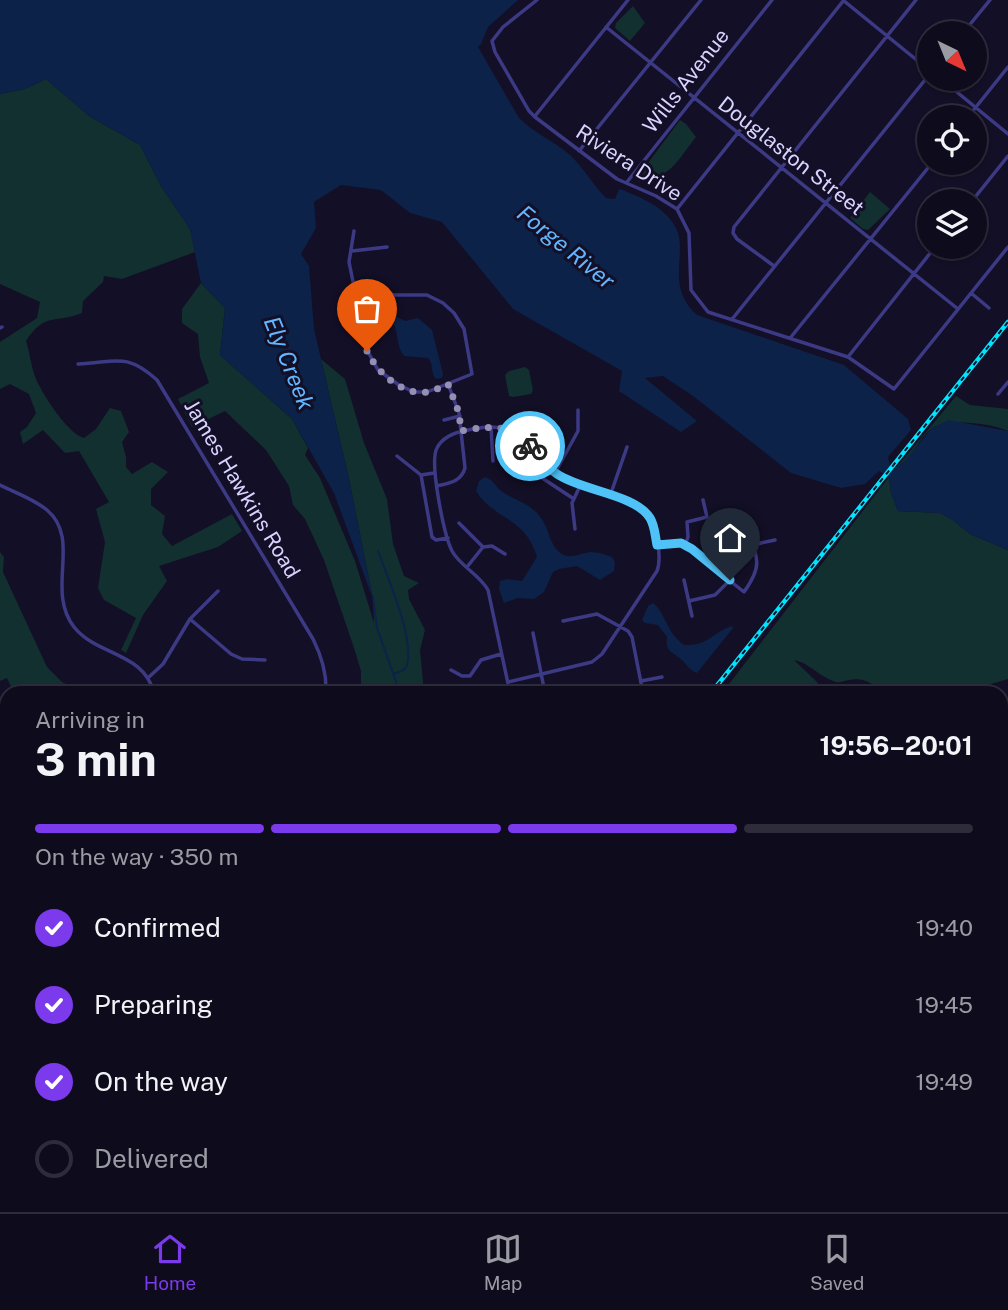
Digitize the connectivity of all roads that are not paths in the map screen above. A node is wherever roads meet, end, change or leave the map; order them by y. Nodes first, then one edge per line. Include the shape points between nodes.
1 (537, 0) edge
2 (628, 0) edge
3 (701, 0) edge
4 (772, 0) edge
5 (844, 0) edge
6 (916, 0) edge
7 (990, 0) edge
8 (973, 21) edge
9 (606, 27) junction
10 (887, 36) junction
11 (917, 62) edge
12 (650, 63) junction
13 (1008, 67) edge
14 (917, 87) edge
15 (955, 91) edge
16 (693, 98) junction
17 (973, 105) edge
18 (978, 105) edge
19 (987, 116) edge
20 (535, 117) junction
21 (737, 132) junction
22 (1008, 134) edge
23 (579, 151) junction
24 (1008, 156) edge
25 (781, 168) junction
26 (922, 175) edge
27 (626, 183) junction
28 (982, 189) edge
29 (826, 203) junction
30 (677, 209) junction
31 (354, 231) dead end
32 (871, 239) junction
33 (387, 247) dead end
34 (1008, 247) edge
35 (352, 251) junction
36 (925, 259) edge
37 (774, 265) junction
38 (913, 274) junction
39 (971, 293) junction
40 (357, 295) junction
41 (989, 308) dead end
42 (958, 309) junction
43 (733, 319) junction
44 (791, 337) junction
45 (848, 357) junction
46 (78, 363) dead end
47 (1008, 382) edge
48 (448, 384) junction
49 (998, 394) dead end
50 (578, 410) dead end
51 (460, 415) junction
52 (444, 420) dead end
53 (491, 427) junction
54 (461, 431) junction
55 (627, 447) dead end
56 (397, 456) dead end
57 (494, 461) dead end
58 (434, 472) junction
59 (555, 473) junction
60 (536, 474) dead end
61 (421, 475) junction
62 (0, 485) edge
63 (437, 486) junction
64 (580, 486) junction
65 (610, 496) junction
66 (574, 499) junction
67 (703, 500) dead end
68 (459, 523) dead end
69 (575, 529) dead end
70 (747, 532) dead end
71 (448, 538) junction
72 (775, 540) dead end
73 (657, 545) junction
74 (685, 545) junction
75 (752, 545) junction
76 (483, 547) junction
77 (505, 554) dead end
78 (467, 568) junction
79 (684, 580) dead end
80 (730, 580) junction
81 (218, 591) dead end
82 (689, 601) junction
83 (692, 616) dead end
84 (190, 620) junction
85 (563, 621) dead end
86 (620, 627) junction
87 (533, 633) dead end
88 (502, 654) junction
89 (265, 660) dead end
90 (450, 670) dead end
91 (541, 674) junction
92 (149, 677) junction
93 (662, 677) dead end
94 (641, 681) junction
95 (508, 682) junction
96 (152, 686) edge
97 (326, 686) edge
98 (509, 686) edge
99 (544, 686) edge
100 (642, 686) edge

1 - 20 street, Riviera Drive via 492,41
2 - 9 street
3 - 12 street
4 - 16 street, Wills Avenue
5 - 10 street
5 - 21 street
6 - 10 street
7 - 8 street
9 - 12 street, Douglaston Street
9 - 20 street
10 - 11 street
10 - 25 street
12 - 16 street, Douglaston Street
12 - 23 street
13 - 18 street
14 - 29 street
15 - 17 street
16 - 21 street, Douglaston Street
16 - 27 street, Wills Avenue
19 - 22 street
20 - 23 street, Riviera Drive
21 - 25 street, Douglaston Street
21 - 30 street
23 - 27 street, Riviera Drive
24 - 28 street
25 - 29 street, Douglaston Street
25 - 37 street via 733,233
26 - 32 street
27 - 30 street, Riviera Drive
29 - 32 street, Douglaston Street
29 - 37 street
30 - 43 street, Riviera Drive via 689,233 691,289 708,312
31 - 35 street
32 - 38 street, Douglaston Street
32 - 44 street
33 - 35 street
34 - 39 street
35 - 40 street via 349,262
36 - 38 street
37 - 43 street
38 - 42 street, Douglaston Street
38 - 45 street
39 - 41 street
39 - 42 street
40 - 48 street via 367,351 378,370 414,392
40 - 48 street via 378,290 427,295 454,313 464,329 472,374
42 - 45 street, Riviera Drive via 894,389
43 - 44 street, Riviera Drive
44 - 45 street, Riviera Drive
46 - 97 street, James Hawkins Road via 129,362 151,374 163,389 313,639 324,663
47 - 49 street
48 - 51 street
50 - 59 street via 578,431
51 - 52 street
51 - 54 street
53 - 54 street
53 - 57 street
53 - 59 street via 517,433
54 - 58 street via 436,448
54 - 63 street via 463,474
55 - 65 street
56 - 61 street
58 - 61 street
58 - 63 street
59 - 64 street
60 - 66 street
61 - 71 street via 432,537
62 - 92 street via 36,503 57,524 65,553 62,602 75,628 93,643 130,660
63 - 71 street
64 - 65 street
64 - 66 street
65 - 73 street via 649,516
66 - 69 street
67 - 74 street via 707,517 687,522
68 - 76 street
70 - 75 street
71 - 78 street
72 - 75 street
73 - 74 street
73 - 86 street via 657,571
74 - 80 street
75 - 80 street via 756,574 744,592
76 - 77 street via 492,546
76 - 78 street
78 - 88 street via 488,590
79 - 82 street
80 - 82 street via 715,595
81 - 84 street
82 - 83 street
84 - 89 street via 231,654
84 - 92 street via 163,664
85 - 86 street via 597,614
86 - 91 street via 592,662
86 - 94 street via 632,637
87 - 91 street
88 - 90 street via 481,660 470,676
88 - 95 street
91 - 95 street
91 - 99 street
92 - 96 street
93 - 94 street
94 - 100 street
95 - 98 street

